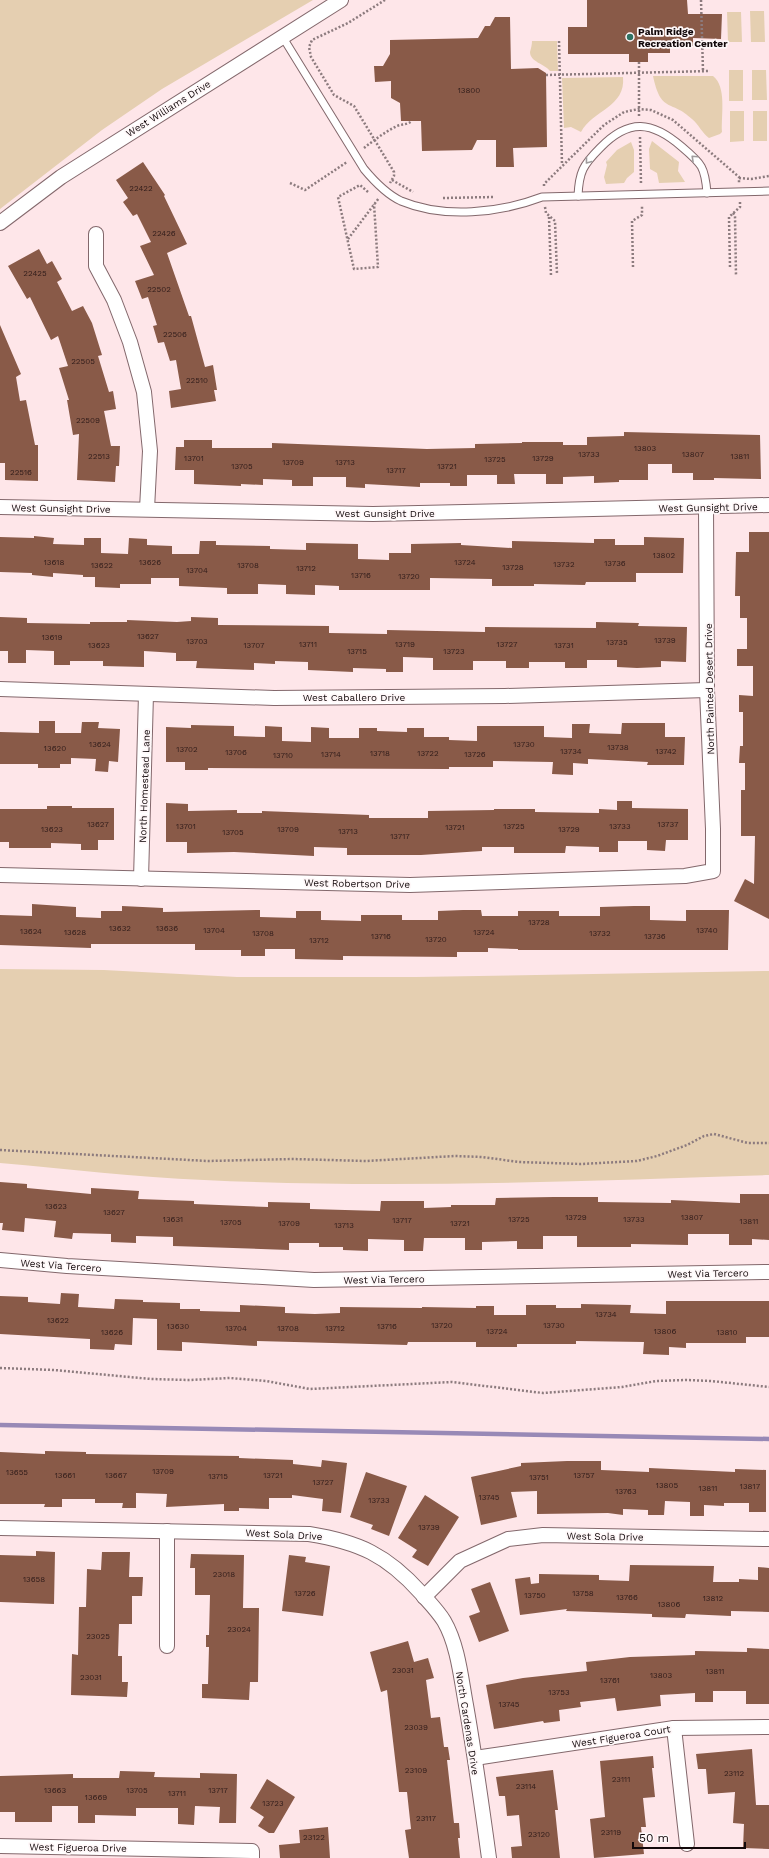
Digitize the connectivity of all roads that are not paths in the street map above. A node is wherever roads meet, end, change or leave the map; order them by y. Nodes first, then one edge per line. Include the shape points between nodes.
1 (341, 0) edge
2 (282, 36) junction
3 (769, 191) edge
4 (707, 193) junction
5 (578, 196) junction
6 (0, 223) edge
7 (96, 234) dead end
8 (769, 505) edge
9 (0, 507) edge
10 (706, 507) junction
11 (147, 509) junction
12 (0, 689) edge
13 (708, 690) junction
14 (146, 694) junction
15 (713, 871) joint
16 (0, 875) edge
17 (141, 879) junction
18 (0, 1260) edge
19 (769, 1272) edge
20 (0, 1528) edge
21 (167, 1531) junction
22 (769, 1539) edge
23 (424, 1597) junction
24 (166, 1646) dead end
25 (769, 1727) edge
26 (674, 1728) junction
27 (475, 1758) junction
28 (687, 1844) dead end
29 (0, 1846) edge
30 (252, 1855) edge
31 (489, 1858) edge

1 - 2 street, West Williams Drive
2 - 5 lane via 364,169 393,196 418,206 461,211 500,209 544,197
2 - 6 street, West Williams Drive via 61,177
3 - 4 lane
4 - 5 lane
4 -> 5 lane via 704,169 698,162 665,133 640,126 625,129 610,137 589,158 580,174
7 - 11 street via 96,266 114,300 130,342 144,392 150,451
8 - 10 street, West Gunsight Drive
9 - 11 street, West Gunsight Drive
10 - 11 street, West Gunsight Drive via 373,514
10 - 13 street, North Painted Desert Drive
12 - 14 street, West Caballero Drive
13 - 14 street, West Caballero Drive via 505,696 274,698
13 - 15 street, North Painted Desert Drive
14 - 17 street, North Homestead Lane
15 - 17 street, West Robertson Drive via 685,876 410,885
16 - 17 street, West Robertson Drive
18 - 19 street, West Via Tercero via 314,1280
20 - 21 street, West Sola Drive
21 - 23 street, West Sola Drive via 309,1534 336,1538 386,1560
21 - 24 street
22 - 23 street, West Sola Drive via 542,1535 508,1539 460,1561
23 - 27 street, North Cardenas Drive via 444,1621 458,1660
25 - 26 street, West Figueroa Court
26 - 27 street, West Figueroa Court
26 - 28 street
27 - 31 street, North Cardenas Drive
29 - 30 street, West Figueroa Drive

